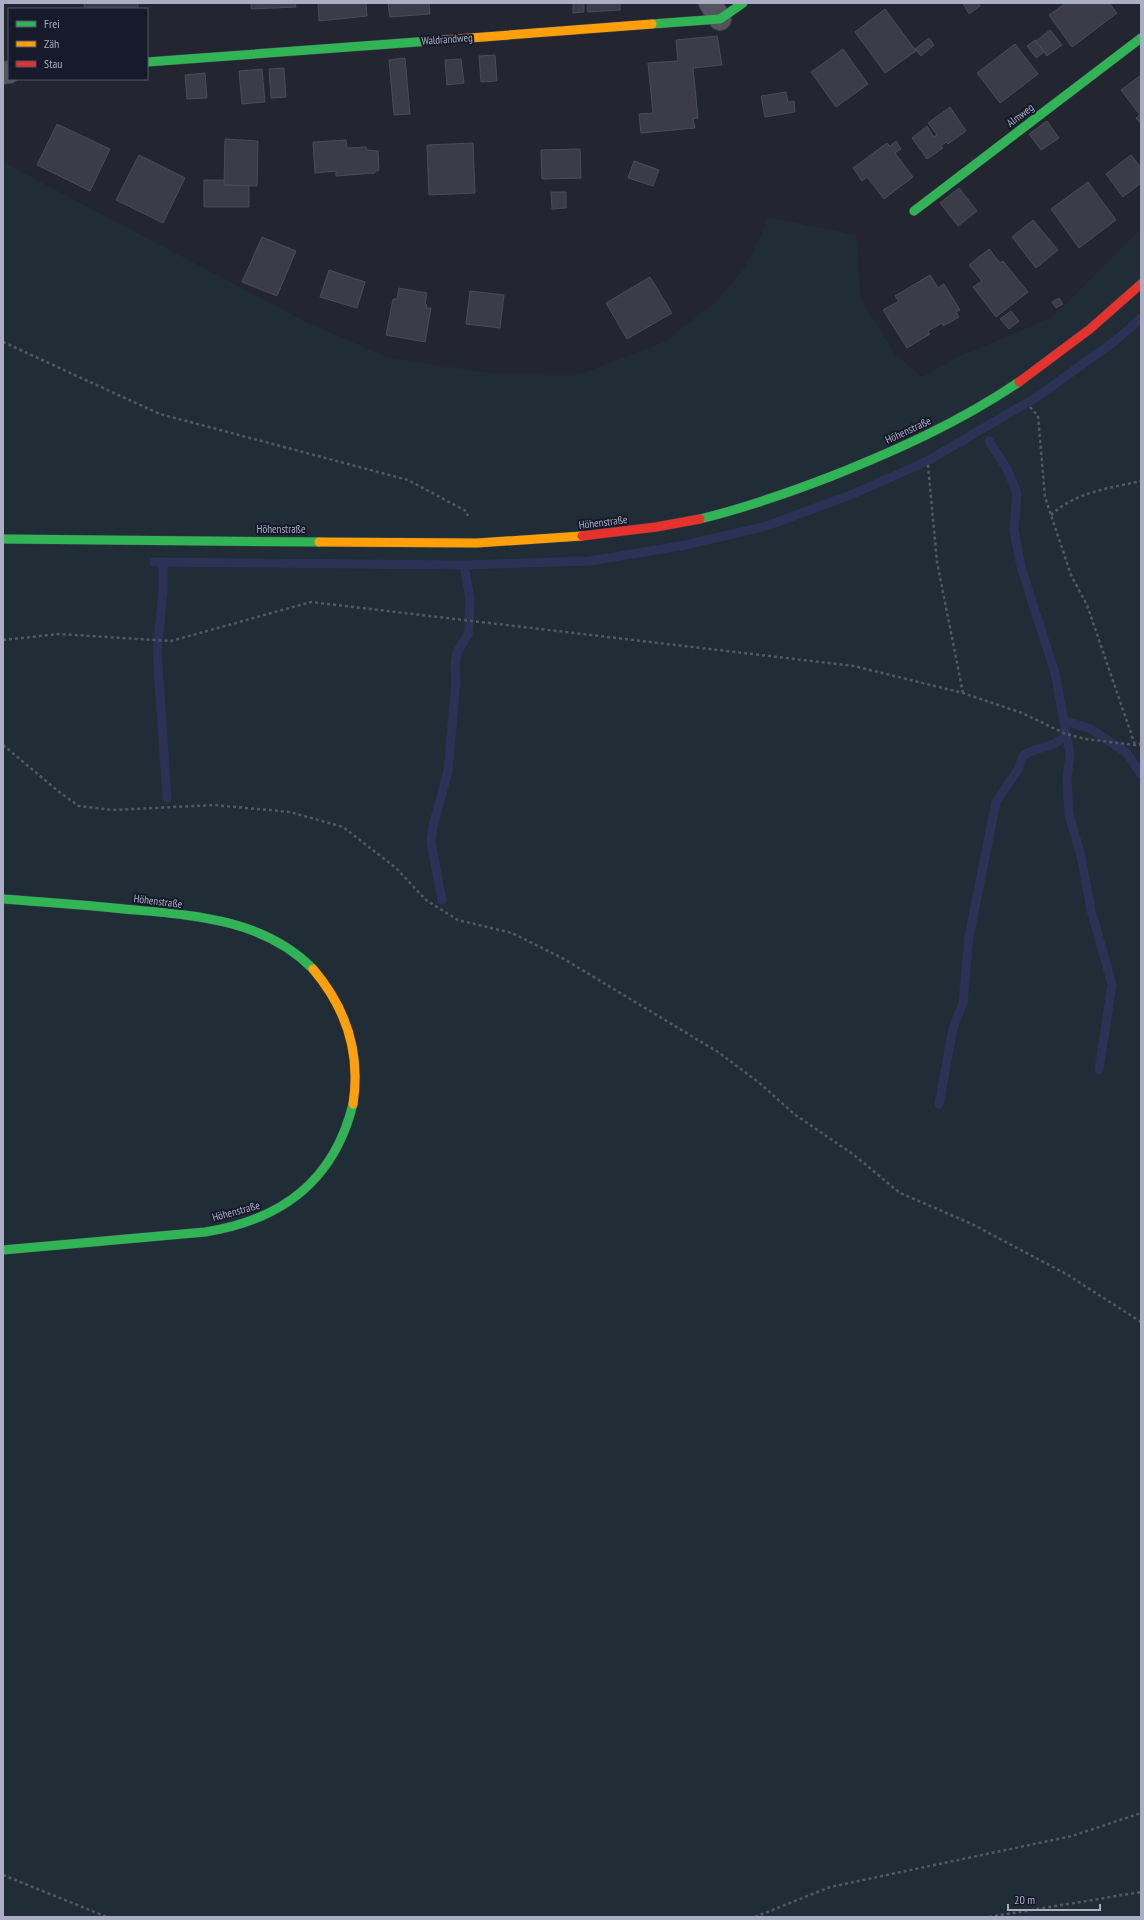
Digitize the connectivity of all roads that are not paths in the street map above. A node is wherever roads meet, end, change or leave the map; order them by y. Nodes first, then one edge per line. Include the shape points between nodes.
1 (743, 3) edge
2 (715, 11) edge
3 (1141, 38) edge
4 (148, 62) edge
5 (914, 211) dead end
6 (1141, 284) edge
7 (3, 539) edge
8 (3, 899) edge
9 (3, 1250) edge

1 - 2 street, Waldrandweg
2 - 4 street, Waldrandweg
3 - 5 street, Almweg
6 - 7 street, Höhenstraße via 1063,351 968,414 919,440 758,504 682,523 599,535 477,543
8 - 9 street, Höhenstraße via 171,914 232,924 272,938 302,958 331,992 347,1023 356,1075 347,1126 337,1148 308,1187 280,1209 248,1223 210,1230

